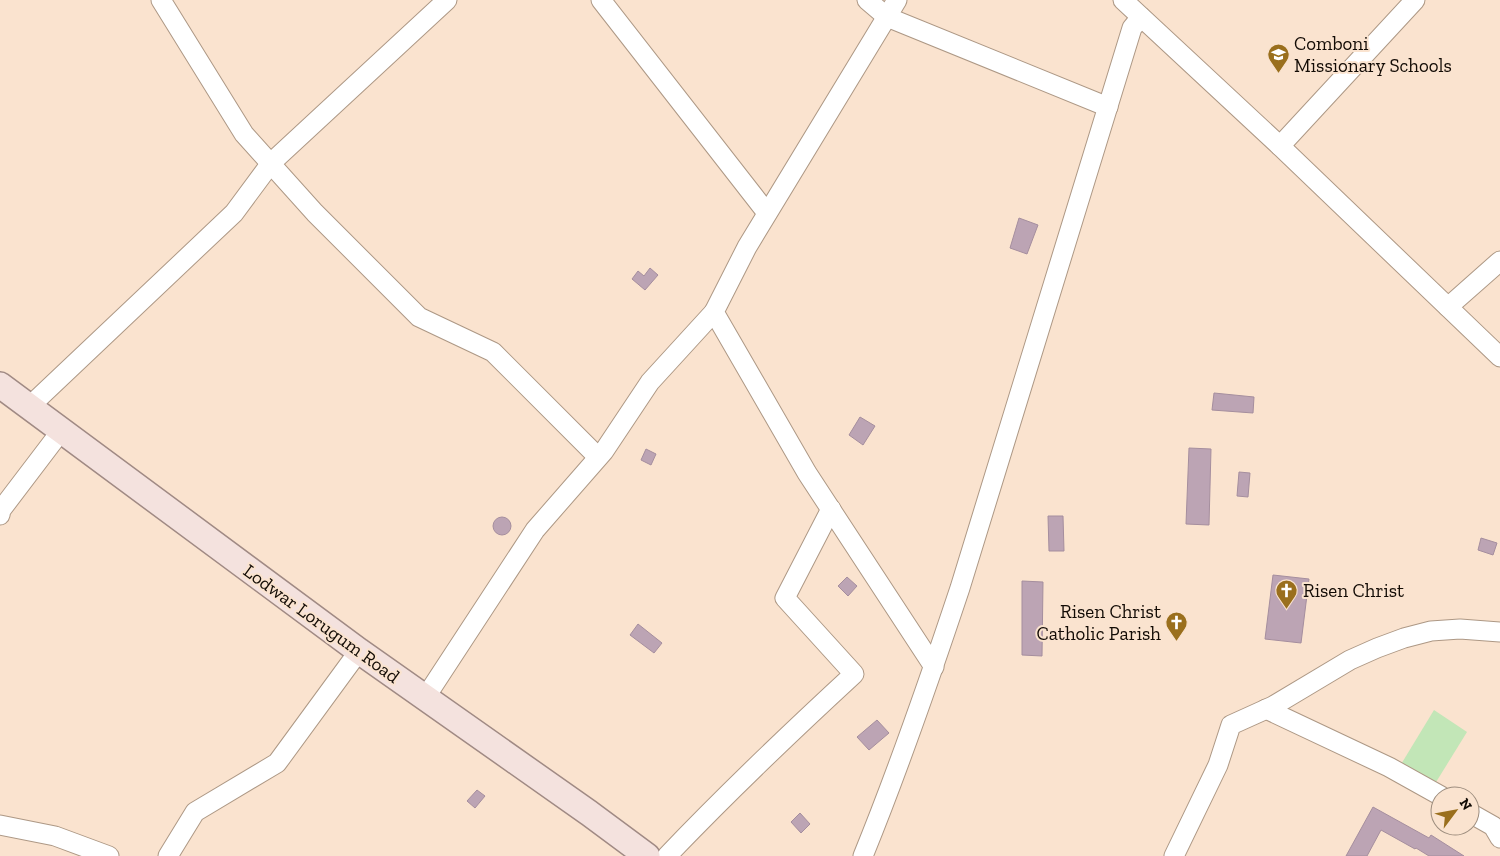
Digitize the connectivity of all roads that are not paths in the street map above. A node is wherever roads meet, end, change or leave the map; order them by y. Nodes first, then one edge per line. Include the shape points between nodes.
1 (161, 0) edge
2 (601, 0) edge
3 (867, 0) edge
4 (897, 0) edge
5 (1123, 0) edge
6 (1415, 0) edge
7 (436, 4) edge
8 (887, 17) junction
9 (1141, 17) junction
10 (1108, 107) junction
11 (1280, 146) junction
12 (271, 163) junction
13 (767, 213) junction
14 (1500, 260) edge
15 (1448, 307) junction
16 (714, 312) junction
17 (1500, 357) edge
18 (0, 385) edge
19 (30, 407) junction
20 (62, 431) junction
21 (598, 457) junction
22 (831, 509) junction
23 (0, 515) edge
24 (1500, 632) edge
25 (359, 651) junction
26 (934, 667) junction
27 (425, 698) junction
28 (1266, 709) junction
29 (1430, 790) edge
30 (1480, 819) edge
31 (0, 825) edge
32 (1500, 838) edge
33 (109, 856) edge
34 (168, 856) edge
35 (647, 856) edge
36 (668, 856) edge
37 (863, 856) edge
38 (1174, 856) edge

1 - 12 street via 244,134
2 - 13 street
3 - 8 street
4 - 8 street
5 - 9 street
6 - 11 street
7 - 12 street
8 - 10 street
8 - 13 street
9 - 10 street via 1132,28
9 - 11 street
10 - 26 street
11 - 15 street
12 - 19 street via 234,212
12 - 21 street via 315,213 419,317 492,352
13 - 16 street
14 - 15 street
15 - 17 street
16 - 21 street via 650,382
16 - 22 street via 807,474
18 - 19 main road, Lodwar Lorugum Road
19 - 20 main road, Lodwar Lorugum Road
20 - 23 street
20 - 25 main road, Lodwar Lorugum Road
21 - 27 street via 534,530
22 - 26 street
22 - 36 street via 785,598 854,674 726,794
24 - 28 street via 1460,629 1430,631 1404,638 1350,660
25 - 27 main road, Lodwar Lorugum Road
25 - 34 street via 277,762 195,812
26 - 37 street
27 - 35 main road, Lodwar Lorugum Road
28 - 29 street via 1389,766
28 - 38 street via 1231,725 1218,765
30 - 32 street via 1493,826
31 - 33 street via 55,836

